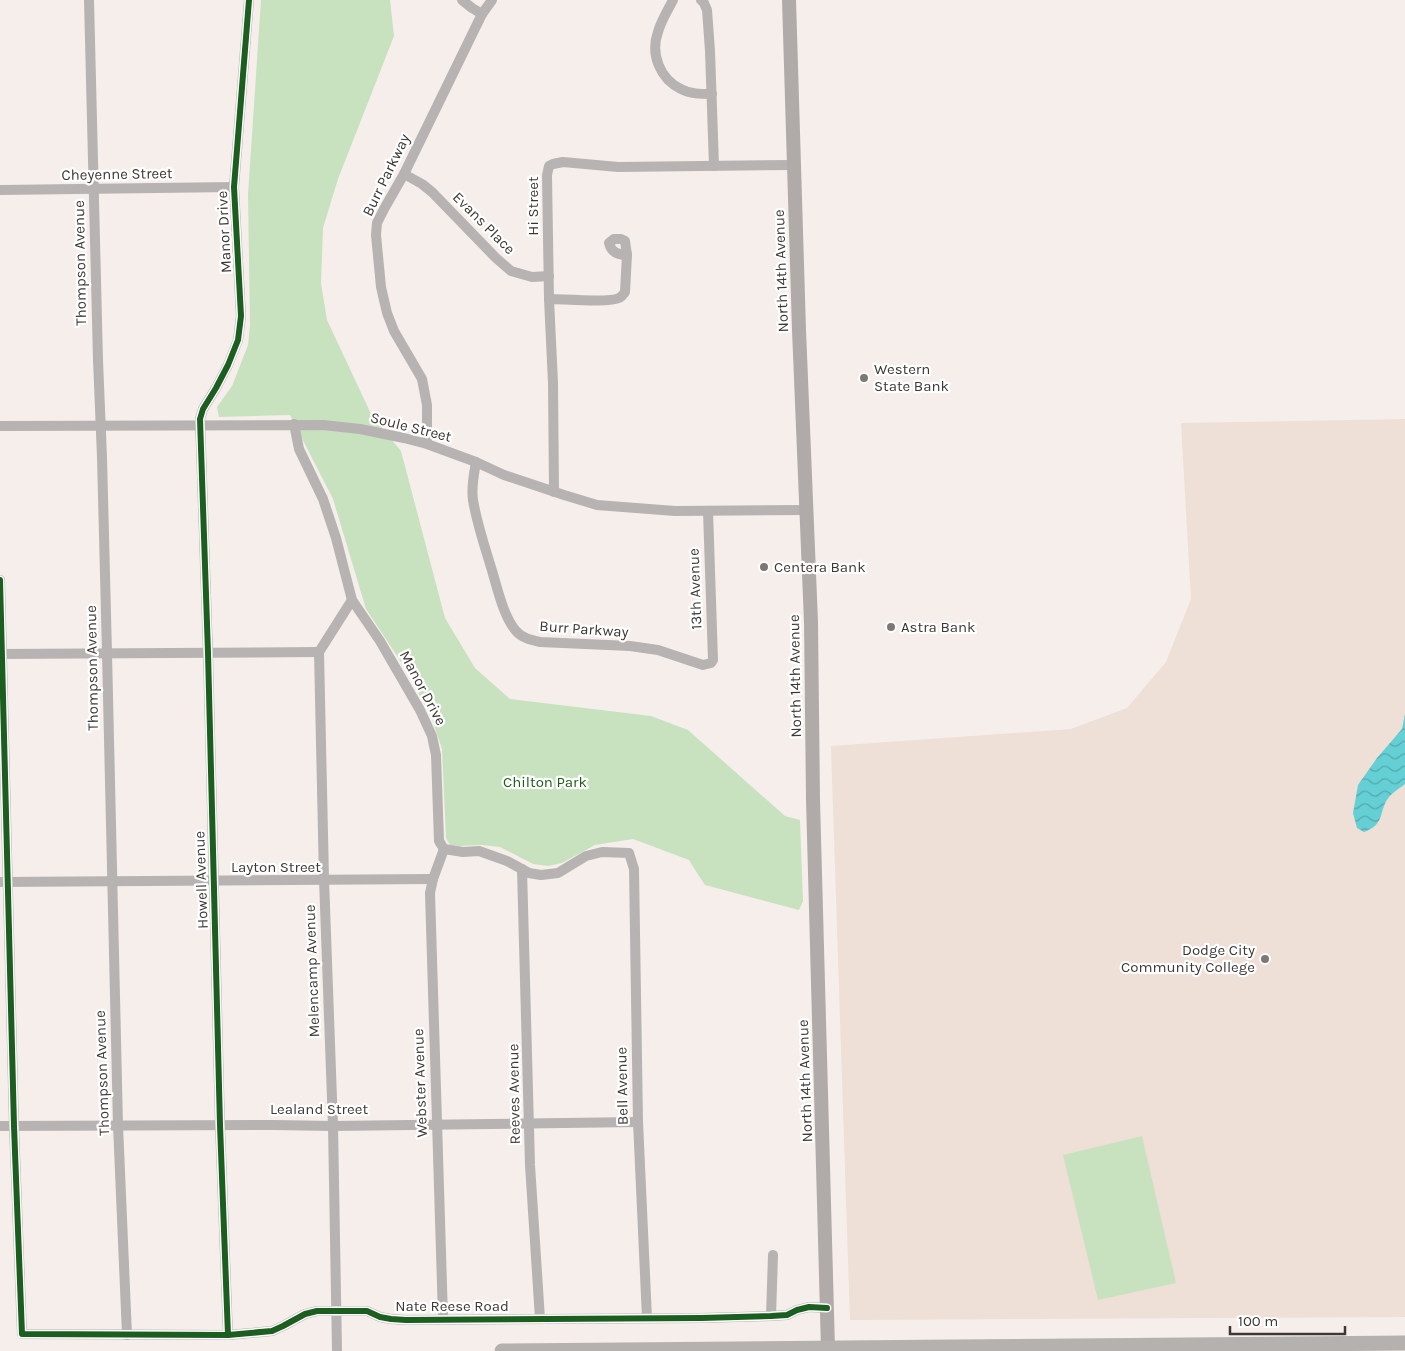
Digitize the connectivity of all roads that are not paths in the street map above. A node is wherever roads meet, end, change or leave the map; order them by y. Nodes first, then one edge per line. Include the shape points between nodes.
1 (89, 0) edge
2 (249, 0) edge
3 (462, 0) edge
4 (492, 0) edge
5 (673, 0) edge
6 (700, 0) edge
7 (789, 0) edge
8 (482, 14) junction
9 (712, 94) junction
10 (794, 165) junction
11 (714, 166) junction
12 (404, 174) junction
13 (234, 187) junction
14 (94, 189) junction
15 (0, 190) edge
16 (627, 255) dead end
17 (549, 276) junction
18 (549, 299) junction
19 (294, 424) junction
20 (200, 425) junction
21 (0, 426) edge
22 (100, 426) junction
23 (427, 444) junction
24 (476, 462) junction
25 (554, 492) junction
26 (806, 510) junction
27 (708, 511) junction
28 (0, 580) edge
29 (352, 600) junction
30 (319, 652) junction
31 (107, 653) junction
32 (208, 653) junction
33 (1, 654) edge
34 (708, 664) joint
35 (444, 849) junction
36 (522, 869) junction
37 (433, 879) junction
38 (213, 880) junction
39 (324, 880) junction
40 (112, 881) junction
41 (4, 882) edge
42 (638, 1122) junction
43 (529, 1123) junction
44 (118, 1125) junction
45 (220, 1125) junction
46 (436, 1125) junction
47 (0, 1126) edge
48 (14, 1126) junction
49 (333, 1126) junction
50 (773, 1256) dead end
51 (827, 1308) junction
52 (336, 1311) junction
53 (771, 1316) junction
54 (443, 1318) junction
55 (647, 1318) junction
56 (540, 1319) junction
57 (127, 1335) junction
58 (228, 1335) junction
59 (1405, 1343) edge
60 (828, 1350) edge
61 (337, 1351) edge
62 (502, 1351) edge

1 - 14 street, Thompson Avenue
2 - 13 street, Manor Drive
3 - 8 street
4 - 8 street, Burr Parkway
5 - 9 street via 655,45 660,69 668,81 681,90
6 - 9 street via 707,10
7 - 10 main road, North 14th Avenue
8 - 12 street, Burr Parkway
9 - 11 street
10 - 11 street, Hi Street
10 - 26 main road, North 14th Avenue
11 - 17 street, Hi Street via 618,167 564,162 549,166
12 - 17 street, Evans Place via 432,192 511,271 532,277
12 - 23 street, Burr Parkway via 384,209 376,235 387,313 422,379 427,405
13 - 14 street, Cheyenne Street
13 - 20 street, Manor Drive via 241,316 238,340 203,409
14 - 15 street, Cheyenne Street
14 - 22 street, Thompson Avenue
16 - 18 street via 622,297
17 - 18 street, Hi Street
18 - 25 street, Hi Street
19 - 20 street, Soule Street
19 - 23 street, Soule Street via 360,429
19 - 29 street, Manor Drive via 299,449 323,498
20 - 22 street, Soule Street
20 - 32 street, Howell Avenue
21 - 22 street, Soule Street
22 - 31 street, Thompson Avenue
23 - 24 street, Soule Street
24 - 25 street, Soule Street
24 - 34 street, Burr Parkway via 472,498 480,533 502,603 517,632 526,639 540,642 630,646
25 - 27 street, Soule Street via 597,505
26 - 27 street, Soule Street
26 - 51 main road, North 14th Avenue
27 - 34 street, 13th Avenue via 712,660
28 - 33 street
29 - 30 street
29 - 35 street, Manor Drive via 380,640 432,736 436,755 439,841
30 - 32 street
30 - 39 street, Melencamp Avenue
31 - 32 street
31 - 33 street
31 - 40 street, Thompson Avenue
32 - 38 street, Howell Avenue
33 - 41 street
35 - 36 street via 479,851
35 - 37 street, Webster Avenue
36 - 42 street, Bell Avenue via 542,875 558,873 586,856 602,852 629,853 634,869
36 - 43 street, Reeves Avenue
37 - 39 street, Layton Street
37 - 46 street, Webster Avenue via 430,893
38 - 39 street, Layton Street
38 - 40 street, Layton Street
38 - 45 street, Howell Avenue
39 - 49 street, Melencamp Avenue
40 - 41 street, Layton Street
40 - 44 street, Thompson Avenue
41 - 48 street
42 - 43 street, Lealand Street
42 - 55 street, Bell Avenue
43 - 46 street, Lealand Street
43 - 56 street, Reeves Avenue
44 - 45 street, Lealand Street
44 - 48 street, Lealand Street
44 - 57 street, Thompson Avenue
45 - 49 street, Lealand Street
45 - 58 street, Howell Avenue
46 - 49 street, Lealand Street
46 - 54 street, Webster Avenue
47 - 48 street, Lealand Street
48 - 57 street, Nate Reese Road via 22,1334
49 - 52 street, Melencamp Avenue
50 - 53 street
51 - 53 street, Nate Reese Road via 809,1308
51 - 60 main road, North 14th Avenue
52 - 54 street, Nate Reese Road via 367,1311 391,1319
52 - 58 street, Nate Reese Road via 304,1314 272,1332
52 - 61 street, Melencamp Avenue
53 - 55 street, Nate Reese Road
54 - 56 street, Nate Reese Road
55 - 56 street, Nate Reese Road
57 - 58 street, Nate Reese Road
59 - 60 highway
60 - 62 highway

